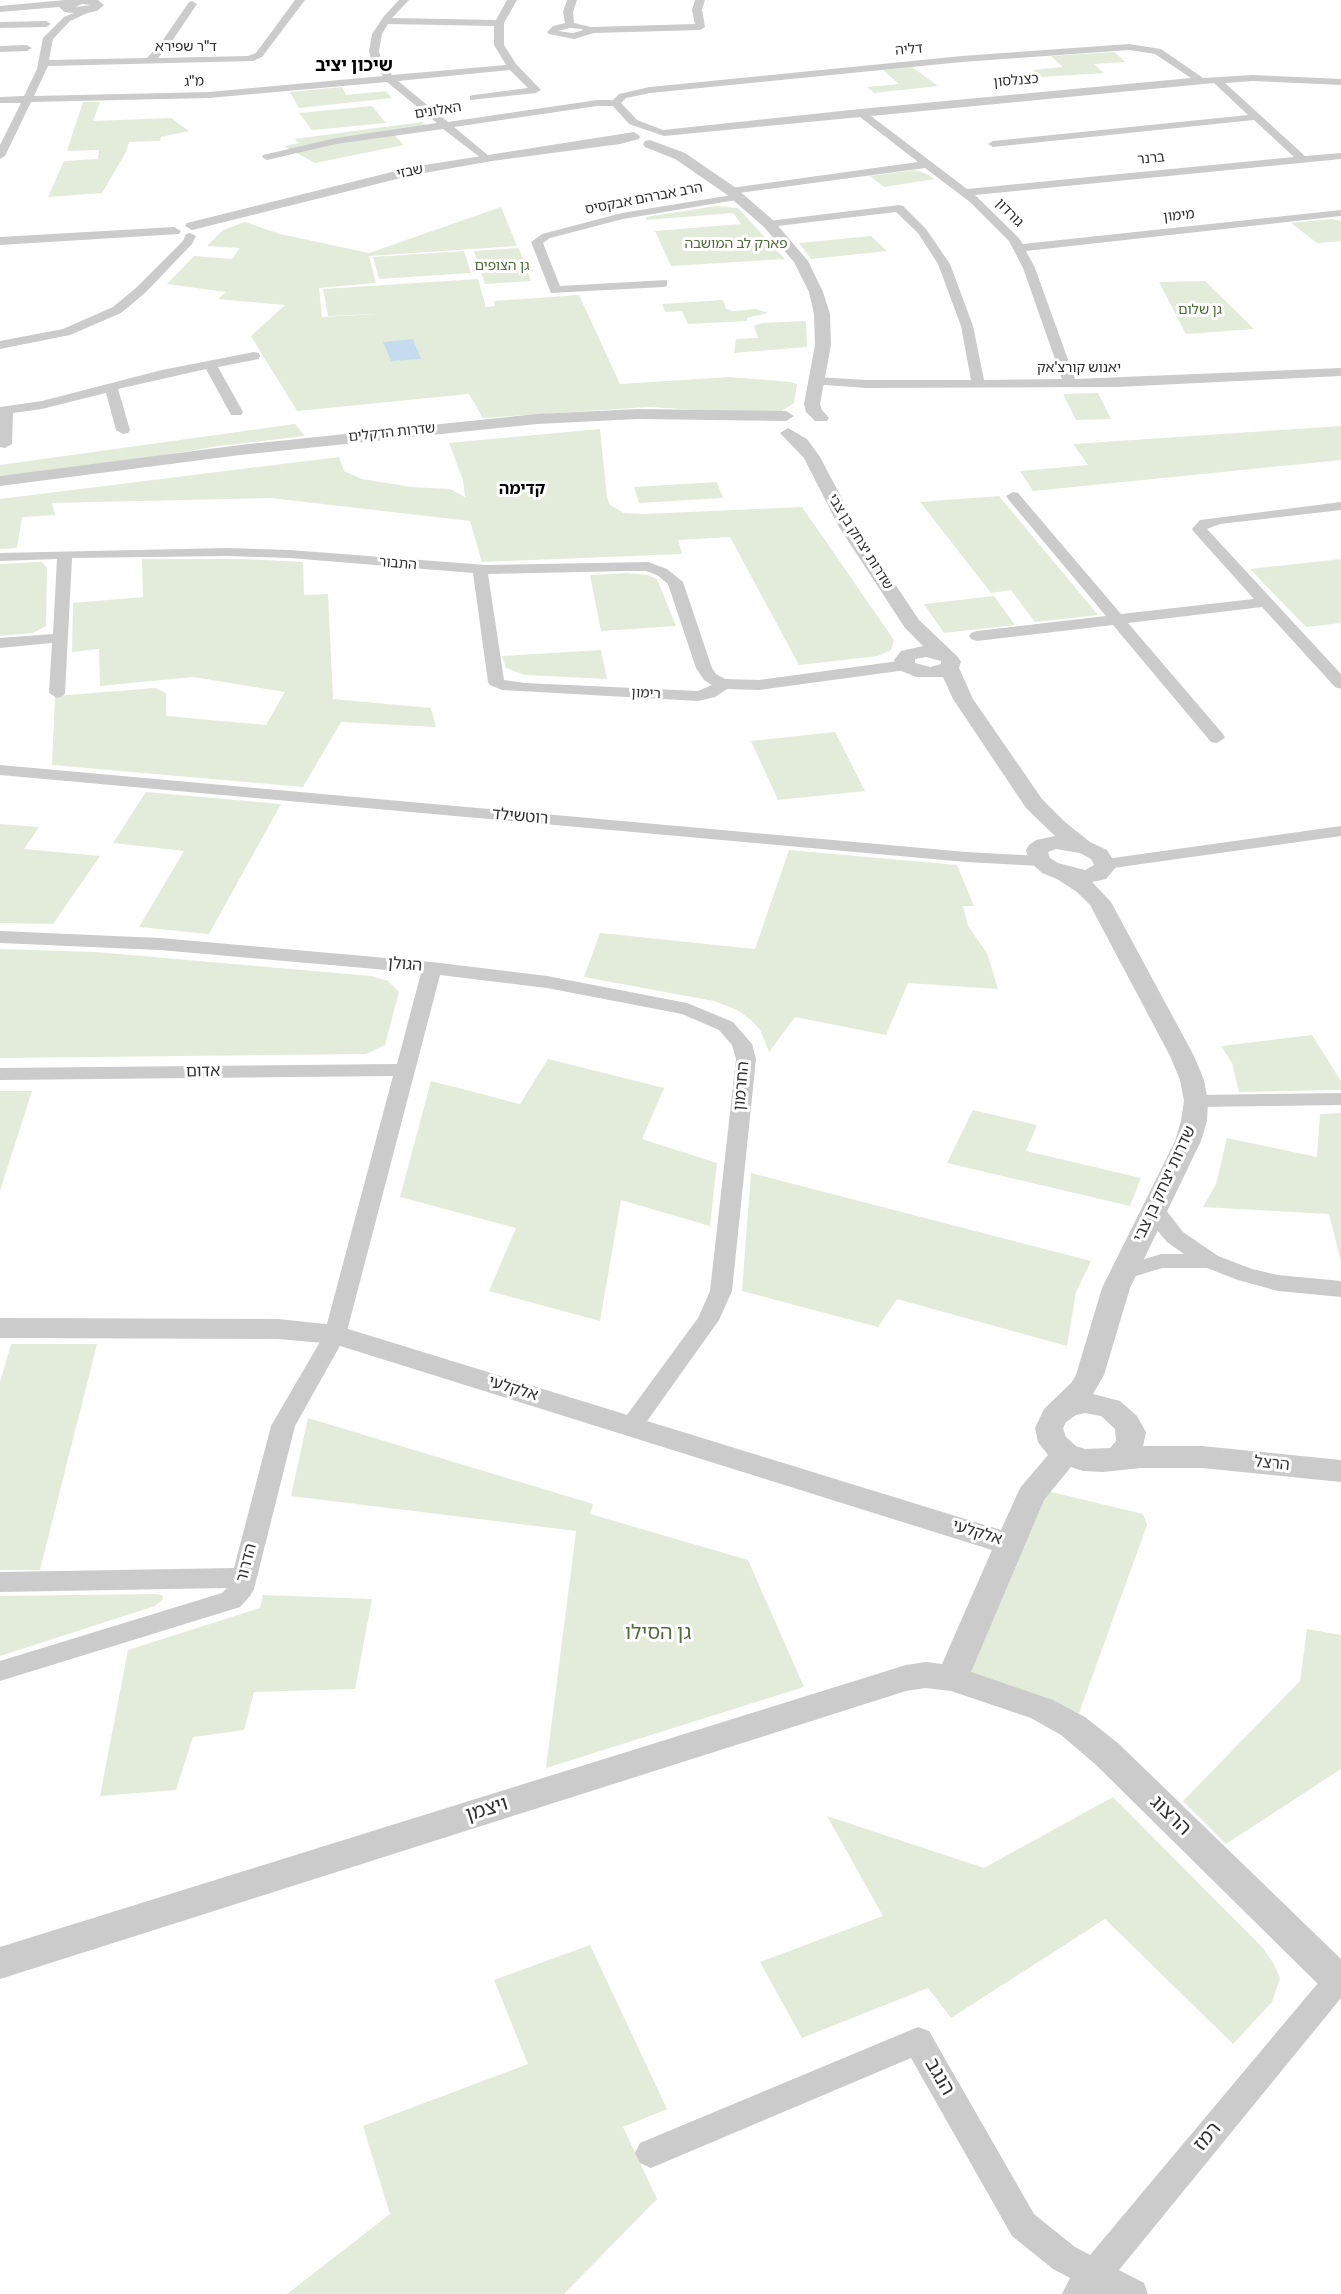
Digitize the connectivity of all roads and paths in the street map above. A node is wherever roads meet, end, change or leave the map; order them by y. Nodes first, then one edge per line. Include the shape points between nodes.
1 (300, 0) edge
2 (404, 0) edge
3 (512, 0) edge
4 (572, 0) edge
5 (700, 0) edge
6 (95, 3) edge
7 (192, 4) dead end
8 (0, 9) edge
9 (68, 10) junction
10 (385, 21) junction
11 (499, 23) junction
12 (46, 24) dead end
13 (0, 25) edge
14 (570, 25) junction
15 (590, 30) junction
16 (27, 48) dead end
17 (0, 49) edge
18 (150, 61) junction
19 (44, 63) junction
20 (512, 67) junction
21 (389, 78) junction
22 (1215, 79) junction
23 (1200, 80) junction
24 (1341, 82) edge
25 (474, 98) dead end
26 (0, 100) edge
27 (27, 100) junction
28 (616, 103) junction
29 (860, 112) junction
30 (1256, 117) junction
31 (445, 125) junction
32 (639, 136) junction
33 (666, 136) junction
34 (993, 144) dead end
35 (0, 156) edge
36 (680, 156) junction
37 (1341, 156) edge
38 (267, 157) dead end
39 (485, 158) junction
40 (1302, 159) junction
41 (927, 164) junction
42 (965, 193) junction
43 (735, 194) junction
44 (1341, 213) edge
45 (769, 224) junction
46 (196, 231) junction
47 (0, 241) edge
48 (1019, 248) junction
49 (663, 283) dead end
50 (0, 345) edge
51 (254, 356) dead end
52 (210, 364) junction
53 (1341, 372) edge
54 (817, 381) junction
55 (978, 383) junction
56 (1070, 383) junction
57 (111, 387) junction
58 (812, 403) junction
59 (3, 411) edge
60 (236, 412) dead end
61 (788, 424) junction
62 (820, 425) junction
63 (123, 430) dead end
64 (5, 444) dead end
65 (812, 458) junction
66 (0, 482) edge
67 (0, 491) edge
68 (1013, 496) dead end
69 (1341, 506) edge
70 (66, 554) junction
71 (0, 557) edge
72 (480, 570) junction
73 (1266, 602) junction
74 (1117, 619) junction
75 (912, 624) junction
76 (977, 636) dead end
77 (60, 638) junction
78 (0, 643) edge
79 (946, 661) junction
80 (911, 664) junction
81 (724, 684) junction
82 (1341, 684) edge
83 (57, 693) dead end
84 (963, 699) junction
85 (1217, 738) dead end
86 (0, 770) edge
87 (1034, 803) junction
88 (1341, 831) edge
89 (1082, 846) junction
90 (1040, 853) junction
91 (1104, 868) junction
92 (1065, 874) junction
93 (1100, 902) junction
94 (0, 937) edge
95 (432, 968) junction
96 (405, 1070) junction
97 (0, 1074) edge
98 (1341, 1099) edge
99 (1196, 1101) junction
100 (1154, 1210) junction
101 (1210, 1262) junction
102 (1123, 1273) junction
103 (1341, 1289) edge
104 (0, 1328) edge
105 (335, 1335) junction
106 (1091, 1372) junction
107 (1062, 1409) junction
108 (1121, 1417) junction
109 (632, 1425) junction
110 (1066, 1454) junction
111 (1202, 1457) junction
112 (1109, 1460) junction
113 (1341, 1471) edge
114 (1010, 1544) junction
115 (243, 1578) junction
116 (0, 1582) edge
117 (0, 1671) edge
118 (964, 1682) junction
119 (0, 1963) edge
120 (1340, 1981) edge
121 (651, 2152) dead end
122 (1087, 2284) edge
123 (1132, 2294) edge

1 - 18 street, ד"ר שפירא via 255,57
2 - 10 street
3 - 11 street
4 - 14 street via 568,12
5 - 15 street via 700,27
6 - 9 street
7 - 18 street via 170,39
8 - 9 street
9 - 19 street via 47,39
10 - 11 street
10 - 21 street via 377,34 374,51 377,63
11 - 20 street via 499,45
12 - 13 street
14 - 15 street
14 - 15 street via 556,27 552,32 574,36
16 - 17 street
18 - 19 street, ד"ר שפירא
19 - 27 street
20 - 21 street, מ"ג
20 - 25 street via 536,90
21 - 27 street, מ"ג via 200,96
21 - 31 street
22 - 23 street, כצנלסון
22 - 24 street, כצנלסון
22 - 30 street
23 - 28 street, דליה via 1158,51 1129,47 661,88 628,94
23 - 29 street, כצנלסון
26 - 27 street, מ"ג
27 - 35 street
28 - 31 street, האלונים
28 - 32 street
29 - 33 street, כצנלסון
29 - 41 street, גורדון
30 - 34 street
30 - 40 street
31 - 38 street, האלונים via 326,143
31 - 39 street
32 - 33 street
32 - 33 street
32 - 36 street
32 - 39 street, שבזי
33 - 36 street
36 - 43 street
37 - 40 street, ברנר
39 - 46 street, שבזי via 385,177 226,219
40 - 42 street, ברנר
41 - 42 street, גורדון
41 - 43 street
42 - 48 street, גורדון via 1000,223
43 - 45 street
43 - 49 street, הרב אברהם אבקסיס via 622,216 546,236 537,242 555,290
44 - 48 street, מימון
45 - 54 street via 801,261 820,303 824,335
45 - 55 street via 899,208 929,239 944,264 967,326
46 - 47 street via 177,235 174,231
46 - 50 street via 117,310 66,332
48 - 56 street, גורדון
51 - 52 street
52 - 57 street
52 - 60 street
53 - 56 street, יאנוש קורצ'אק
54 - 55 street, יאנוש קורצ'אק
54 - 58 street
55 - 56 street, יאנוש קורצ'אק
57 - 59 street
57 - 63 street
58 - 61 street
58 - 62 street
59 - 64 street
61 - 62 street via 808,415
61 - 65 street, שדרות יצחק בן צבי
61 - 66 street, שדרות הדקלים via 634,414 537,419 248,449
61 - 67 street, שדרות הדקלים via 561,426 251,458
62 - 65 street via 813,441
65 - 75 street, שדרות יצחק בן צבי via 848,527
68 - 74 street
69 - 73 street via 1220,520 1200,527
70 - 71 street, התבור
70 - 72 street, התבור via 264,552
70 - 77 street
72 - 81 street, התבור via 628,566 662,572 677,586 707,673
72 - 81 street, רימון via 496,682 502,685 698,696
73 - 74 street
73 - 82 street
74 - 76 street
74 - 85 street
75 - 79 street, שדרות יצחק בן צבי
75 - 80 street
77 - 78 street
77 - 83 street
79 - 80 street via 937,673
79 - 84 street, שדרות יצחק בן צבי
80 - 81 street, רימון via 759,685
80 - 84 street, שדרות יצחק בן צבי
84 - 87 street, שדרות יצחק בן צבי
86 - 90 street, רוטשילד via 966,857
87 - 89 street, שדרות יצחק בן צבי
87 - 90 street, שדרות יצחק בן צבי
88 - 91 street
89 - 90 street via 1061,842
89 - 91 street, שדרות יצחק בן צבי via 1096,853
90 - 92 street, שדרות יצחק בן צבי via 1050,868
91 - 92 street via 1086,877
91 - 93 street, שדרות יצחק בן צבי via 1097,880
92 - 93 street, שדרות יצחק בן צבי
93 - 99 street, שדרות יצחק בן צבי via 1182,1056
94 - 95 street, הגולן via 150,944
95 - 96 street, הגולן
95 - 109 street, החרמון via 546,982 687,1009 726,1026 742,1044 746,1059 721,1291 708,1320
96 - 97 street, אדום
96 - 105 street, הגולן
98 - 99 street
99 - 100 street, שדרות יצחק בן צבי via 1191,1131
100 - 101 street via 1170,1232
100 - 102 street, שדרות יצחק בן צבי
101 - 102 street via 1161,1261
101 - 103 street via 1278,1282
102 - 106 street, שדרות יצחק בן צבי
104 - 105 street, אלקלעי via 278,1329
105 - 109 street, אלקלעי
105 - 115 street, הדרור via 283,1426
106 - 107 street, שדרות יצחק בן צבי via 1081,1390
106 - 108 street via 1097,1389
107 - 108 street via 1085,1403 1104,1406
107 - 110 street via 1052,1420 1049,1433
108 - 111 street, הרצל via 1163,1443
108 - 112 street via 1131,1432 1130,1445 1120,1456
109 - 114 street, אלקלעי
110 - 112 street via 1090,1461
110 - 114 street via 1038,1484
111 - 112 street, הרצל
111 - 113 street, הרצל
114 - 118 street
115 - 116 street
115 - 117 street, הדרור via 241,1589 231,1600
118 - 119 street, ויצמן via 926,1676 906,1678
118 - 120 street, הרצוג via 1042,1709 1088,1737
120 - 122 street, רמז
121 - 122 street, הנגב via 918,2041 1023,2225 1064,2258
122 - 123 street

